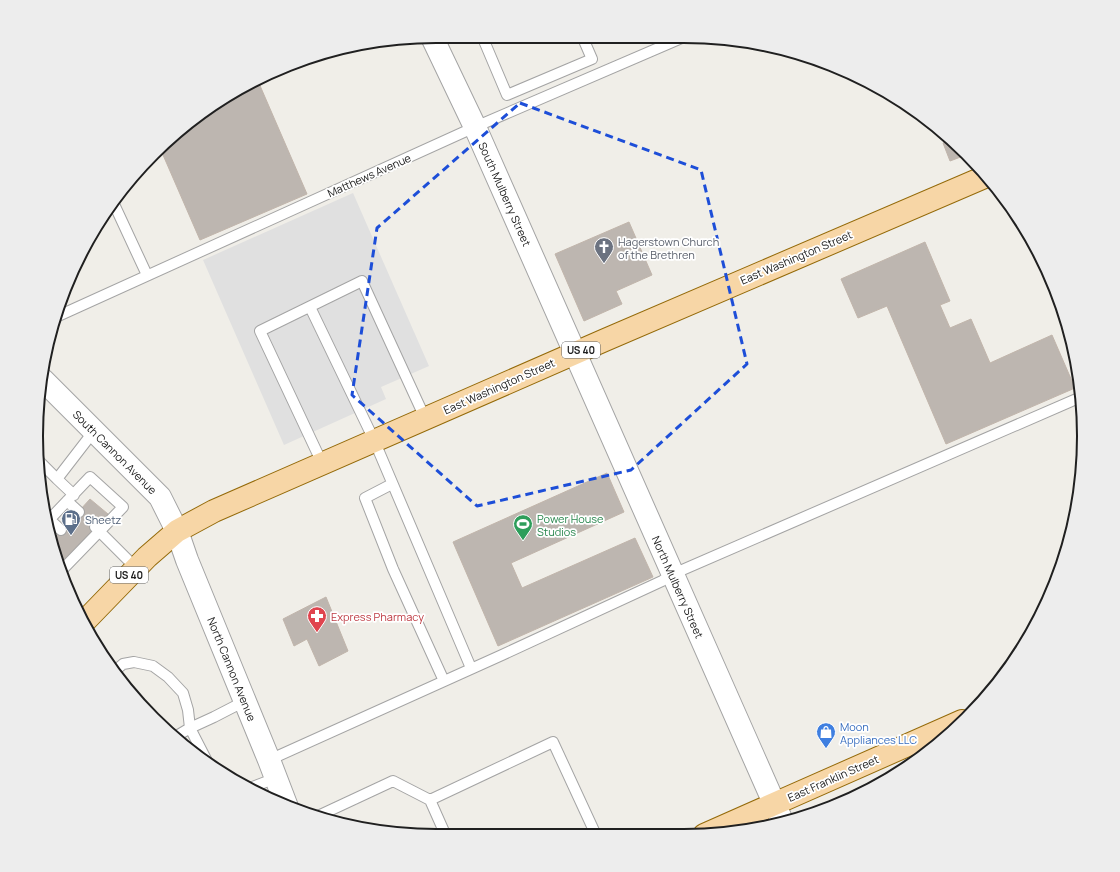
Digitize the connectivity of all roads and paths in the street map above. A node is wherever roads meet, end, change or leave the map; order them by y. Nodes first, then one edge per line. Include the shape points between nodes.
1 (435, 43) edge
2 (485, 43) edge
3 (585, 43) edge
4 (670, 43) edge
5 (475, 127) junction
6 (981, 179) edge
7 (116, 208) edge
8 (147, 276) junction
9 (310, 307) junction
10 (63, 314) edge
11 (574, 353) junction
12 (46, 383) edge
13 (1075, 400) edge
14 (425, 418) junction
15 (94, 431) junction
16 (374, 440) junction
17 (322, 463) junction
18 (44, 466) edge
19 (57, 479) junction
20 (392, 484) junction
21 (70, 498) junction
22 (79, 512) dead end
23 (52, 517) edge
24 (53, 525) edge
25 (97, 529) junction
26 (61, 530) dead end
27 (177, 531) junction
28 (65, 565) edge
29 (136, 568) junction
30 (673, 574) junction
31 (87, 615) edge
32 (119, 668) edge
33 (471, 668) junction
34 (444, 681) junction
35 (245, 701) junction
36 (190, 728) junction
37 (945, 730) edge
38 (180, 734) edge
39 (202, 752) edge
40 (272, 769) junction
41 (255, 784) edge
42 (283, 798) edge
43 (430, 800) junction
44 (778, 812) edge
45 (325, 813) edge
46 (732, 826) edge
47 (443, 829) edge
48 (593, 829) edge

1 - 5 street, South Mulberry Street
2 - 3 lane via 507,95 592,59
4 - 5 lane, Matthews Avenue
5 - 8 lane, Matthews Avenue
5 - 11 street, South Mulberry Street
6 - 11 main road, East Washington Street / US 40
7 - 8 lane
8 - 10 lane, Matthews Avenue
9 - 14 lane via 362,281
9 - 16 lane
9 - 17 lane via 260,331
11 - 14 main road, East Washington Street / US 40
11 - 30 street, North Mulberry Street
12 - 15 street, South Cannon Avenue
13 - 30 lane
14 - 16 main road, East Washington Street / US 40
15 - 19 lane
15 - 27 street, South Cannon Avenue via 160,497
16 - 17 main road, East Washington Street / US 40
16 - 20 lane
17 - 27 main road, East Washington Street / US 40 via 214,511
18 - 19 lane
19 - 21 lane
20 - 33 lane
20 - 34 lane via 365,498 393,569
21 - 22 lane
21 - 23 lane
21 - 25 lane via 90,477 123,507
24 - 26 lane
25 - 28 lane
25 - 29 lane
27 - 29 main road, East Washington Street / US 40
27 - 35 street, North Cannon Avenue
29 - 31 main road, East Washington Street / US 40
30 - 33 lane
30 - 44 street, North Mulberry Street
32 - 36 lane via 134,662 153,666 168,678 183,692
33 - 34 lane
34 - 40 lane
35 - 36 lane
35 - 40 street, North Cannon Avenue
36 - 38 lane
36 - 39 lane
37 - 44 main road, East Franklin Street
40 - 41 lane
40 - 42 street, North Cannon Avenue
43 - 45 lane via 393,781
43 - 47 lane
43 - 48 lane via 553,742
44 - 46 main road, East Franklin Street

